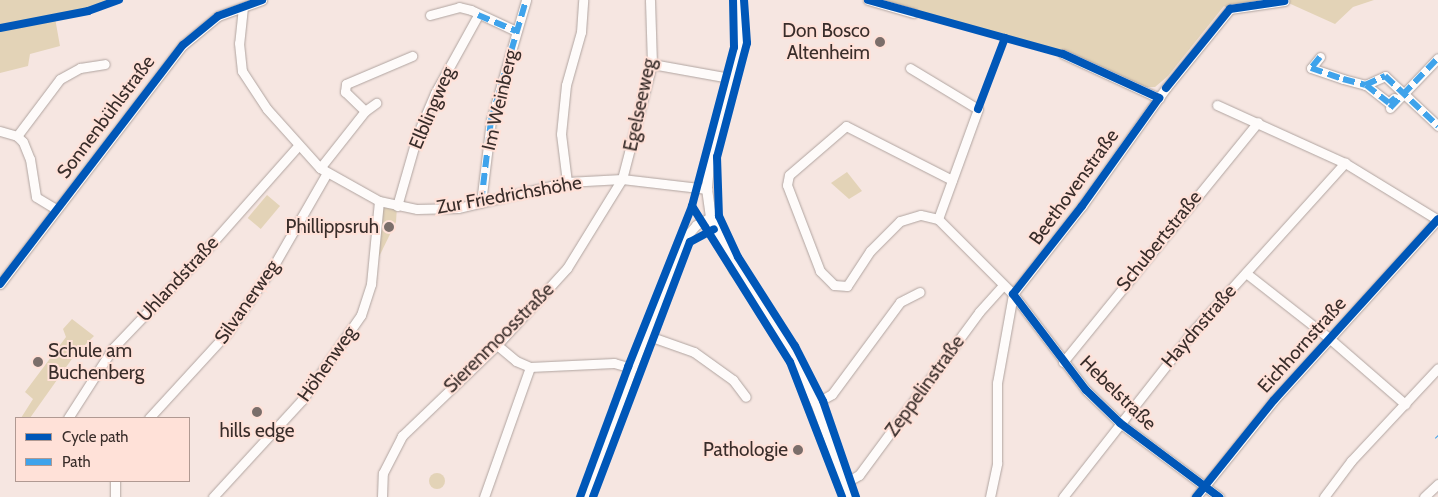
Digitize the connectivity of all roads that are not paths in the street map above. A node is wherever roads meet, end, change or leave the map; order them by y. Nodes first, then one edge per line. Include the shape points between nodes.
1 (262, 0) edge
2 (526, 0) edge
3 (583, 0) edge
4 (650, 0) edge
5 (738, 0) edge
6 (868, 0) edge
7 (1284, 2) dead end
8 (243, 7) junction
9 (913, 13) dead end
10 (430, 15) dead end
11 (478, 15) junction
12 (516, 31) junction
13 (1063, 54) dead end
14 (412, 56) dead end
15 (1320, 57) dead end
16 (1438, 58) edge
17 (104, 64) dead end
18 (652, 64) junction
19 (910, 68) dead end
20 (730, 78) junction
21 (1366, 84) junction
22 (1402, 93) junction
23 (1159, 98) junction
24 (376, 103) dead end
25 (1217, 105) dead end
26 (1390, 108) dead end
27 (365, 111) junction
28 (1258, 122) junction
29 (1438, 126) edge
30 (0, 131) edge
31 (16, 136) junction
32 (298, 146) junction
33 (1345, 163) junction
34 (323, 170) junction
35 (622, 179) junction
36 (952, 180) junction
37 (567, 182) junction
38 (707, 190) junction
39 (379, 201) junction
40 (481, 203) junction
41 (397, 206) junction
42 (56, 209) junction
43 (711, 217) junction
44 (938, 219) junction
45 (1438, 220) edge
46 (1246, 273) junction
47 (0, 284) edge
48 (1003, 285) junction
49 (920, 292) dead end
50 (1013, 294) junction
51 (646, 334) junction
52 (1329, 338) junction
53 (497, 345) junction
54 (1062, 362) junction
55 (530, 367) junction
56 (632, 368) junction
57 (1438, 368) edge
58 (746, 397) dead end
59 (816, 403) junction
60 (1405, 404) junction
61 (69, 417) edge
62 (149, 417) edge
63 (1120, 423) junction
64 (115, 482) edge
65 (845, 483) junction
66 (1438, 484) edge
67 (1204, 487) junction
68 (115, 497) edge
69 (213, 497) edge
70 (382, 497) edge
71 (484, 497) edge
72 (586, 497) edge
73 (850, 497) edge
74 (990, 497) edge
75 (1063, 497) edge
76 (1196, 497) edge
77 (1219, 497) edge
78 (1324, 497) edge
79 (1424, 497) edge

1 - 8 street, Sonnenbühlstraße
2 - 12 street, Im Weinberg
3 - 37 street via 581,32 565,95 561,134
4 - 18 street, Egelseeweg
5 - 20 main road via 740,44
6 - 9 street
7 - 23 street, Beethovenstraße via 1230,9
8 - 32 street, Zur Friedrichshöhe via 239,43 242,71 267,109
8 - 42 street, Sonnenbühlstraße via 218,16 183,45
10 - 11 street via 459,7
11 - 12 street
11 - 41 street, Elblingweg via 435,93 418,133
12 - 40 street, Im Weinberg via 492,120
13 - 23 street
14 - 27 street via 346,84 345,92
15 - 21 street via 1310,68
16 - 22 street
17 - 31 street via 80,68 60,79
18 - 20 street
18 - 35 street, Egelseeweg
19 - 36 street via 978,109
20 - 38 main road via 715,136
21 - 22 street via 1384,76
21 - 22 street via 1389,103
22 - 26 street
22 - 29 street
23 - 50 street, Beethovenstraße via 1082,206
24 - 27 street
25 - 28 street
27 - 34 street
28 - 33 street
28 - 54 street, Schubertstraße
30 - 31 street
31 - 42 street via 28,150 36,197
32 - 34 street, Zur Friedrichshöhe
32 - 61 street, Uhlandstraße via 114,348
33 - 45 street
33 - 46 street, Haydnstraße
34 - 39 street, Zur Friedrichshöhe
34 - 62 street, Silvanerweg via 274,266 227,333
35 - 37 street, Zur Friedrichshöhe
35 - 38 street, Zur Friedrichshöhe
35 - 53 street, Sierenmoosstraße via 568,268
36 - 44 street
36 - 44 street via 846,126 789,175 787,185 820,271 834,285 847,286 870,251 900,221 920,215
37 - 40 street, Zur Friedrichshöhe
38 - 43 main road
39 - 41 street, Zur Friedrichshöhe
39 - 69 street, Höhenweg via 372,284 361,315 302,400
40 - 41 street, Zur Friedrichshöhe via 433,210
42 - 47 street, Sonnenbühlstraße
43 - 51 street via 696,225 684,239
43 - 59 main road via 717,233 796,359
44 - 48 street, Hebelstraße
45 - 52 street, Eichhornstraße
46 - 52 street
46 - 63 street, Haydnstraße via 1193,330
48 - 50 street, Hebelstraße
48 - 65 street, Zeppelinstraße via 979,312 859,475
49 - 59 street via 900,302 832,394
50 - 54 street, Hebelstraße
50 - 74 street, Beethovenstraße via 997,384 997,463
51 - 56 street
51 - 58 street via 694,352 733,380
52 - 60 street
52 - 67 street, Eichhornstraße
53 - 55 street via 516,361
53 - 70 street, Sierenmoosstraße via 402,436 383,473
54 - 63 street, Hebelstraße
55 - 56 street via 614,363
55 - 71 street
56 - 72 street
57 - 60 street
59 - 65 main road
60 - 78 street via 1351,461
63 - 67 street, Hebelstraße
63 - 75 street, Haydnstraße
64 - 68 street
65 - 73 main road
66 - 79 street
67 - 76 street, Eichhornstraße
67 - 77 street, Hebelstraße

